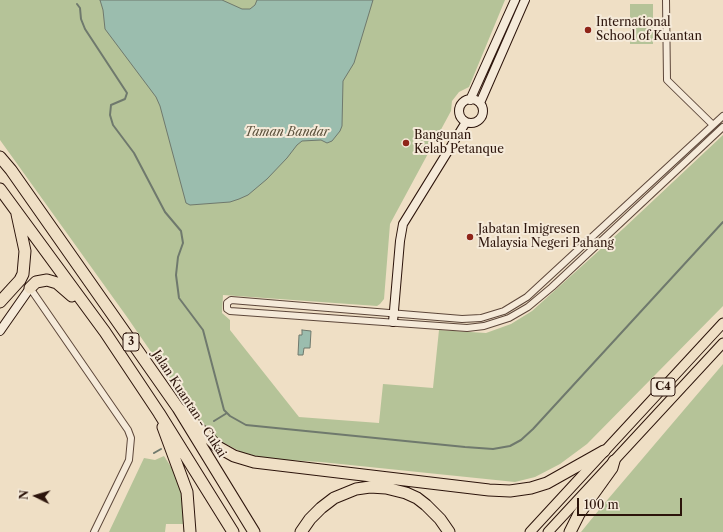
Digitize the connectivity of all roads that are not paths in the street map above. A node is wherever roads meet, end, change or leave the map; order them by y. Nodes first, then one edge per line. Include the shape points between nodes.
1 (514, 0) edge
2 (525, 0) edge
3 (666, 0) edge
4 (470, 100) junction
5 (480, 103) junction
6 (723, 116) edge
7 (466, 122) junction
8 (713, 125) junction
9 (723, 127) edge
10 (705, 133) junction
11 (710, 139) junction
12 (0, 157) edge
13 (0, 189) edge
14 (16, 209) junction
15 (595, 234) junction
16 (601, 241) junction
17 (30, 288) junction
18 (0, 302) edge
19 (394, 312) junction
20 (393, 322) junction
21 (723, 323) edge
22 (0, 331) edge
23 (105, 332) junction
24 (723, 342) edge
25 (178, 408) junction
26 (159, 413) junction
27 (604, 451) junction
28 (614, 461) junction
29 (94, 532) edge
30 (190, 532) edge
31 (233, 532) edge
32 (254, 532) edge
33 (302, 532) edge
34 (450, 532) edge
35 (530, 532) edge
36 (548, 532) edge
37 (570, 532) edge

1 - 4 street
2 - 5 street
3 - 8 street via 667,80
4 - 5 street
4 - 7 street via 460,107 461,117
5 - 7 street via 483,109 481,118 476,123
6 - 8 street
7 - 19 street via 403,224
8 - 10 street
9 - 11 street
10 - 11 street
10 - 15 street
11 - 16 street
12 - 25 highway, Jalan Kuantan - Cukai / 3
13 - 14 highway, 3
14 - 18 highway via 24,243 25,263 20,280
14 - 23 highway, 3
15 - 16 street
15 - 19 street via 527,297 504,311 469,319
16 - 20 street via 535,301 508,318 472,328
17 - 22 street
17 - 23 highway via 41,280 57,283
17 - 29 street via 131,438 129,460
19 - 20 street
19 - 20 street via 231,300 227,303 227,309 230,311
21 - 27 main road, C4
23 - 26 highway, 3
24 - 28 main road, C4
25 - 27 highway via 218,447 234,456 254,462 489,490 510,491 542,485
25 - 32 highway, Jalan Kuantan - Cukai / 3
26 - 30 highway via 186,492
26 - 31 highway, 3
27 - 35 main road
28 - 36 main road
28 - 37 highway
33 - 34 highway via 316,513 334,498 370,487 392,489 417,498 440,518

